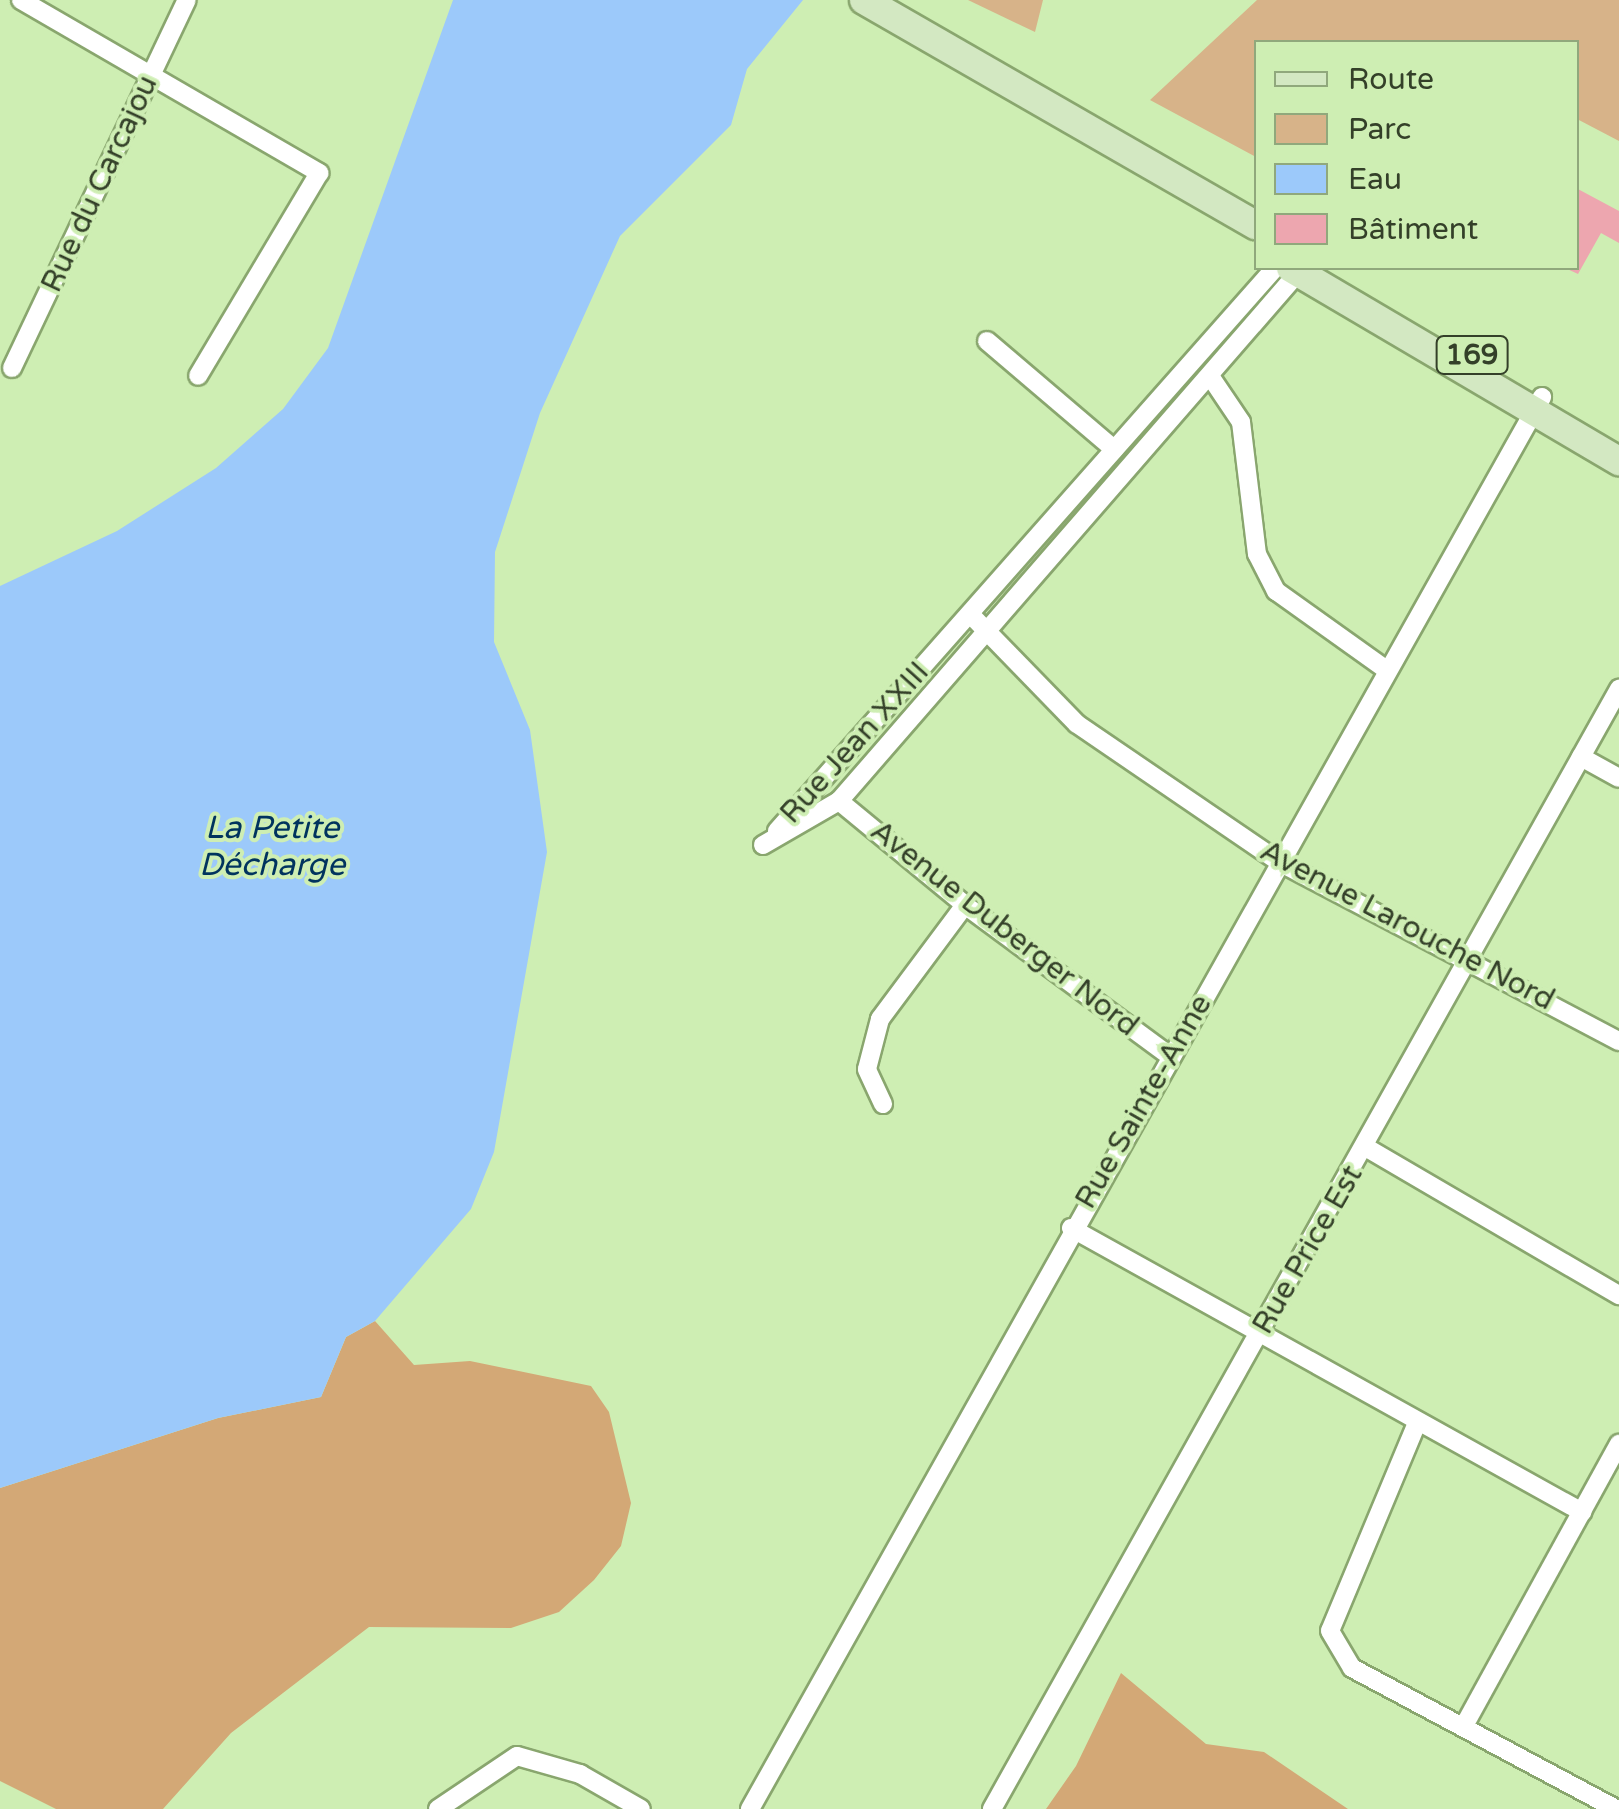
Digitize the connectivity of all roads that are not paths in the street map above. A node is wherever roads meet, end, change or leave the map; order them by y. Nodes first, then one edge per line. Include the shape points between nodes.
1 (21, 0) edge
2 (187, 0) edge
3 (864, 0) edge
4 (152, 75) junction
5 (1061, 118) junction
6 (1254, 225) edge
7 (1254, 244) edge
8 (1291, 270) edge
9 (1291, 270) edge
10 (1294, 270) edge
11 (1330, 270) edge
12 (987, 342) dead end
13 (12, 368) dead end
14 (198, 376) dead end
15 (1210, 376) junction
16 (1538, 403) junction
17 (1619, 438) edge
18 (1114, 449) junction
19 (1619, 461) edge
20 (970, 614) junction
21 (988, 631) junction
22 (1384, 668) junction
23 (1619, 689) edge
24 (1581, 757) junction
25 (1619, 778) edge
26 (838, 801) junction
27 (1281, 863) junction
28 (965, 905) junction
29 (1469, 958) junction
30 (1619, 1041) edge
31 (1170, 1056) junction
32 (883, 1104) dead end
33 (1367, 1148) junction
34 (1071, 1228) junction
35 (1619, 1295) edge
36 (1258, 1336) junction
37 (1417, 1423) junction
38 (1619, 1444) edge
39 (1582, 1512) junction
40 (1465, 1724) junction
41 (438, 1809) edge
42 (641, 1809) edge
43 (750, 1809) edge
44 (992, 1809) edge
45 (1616, 1809) edge

1 - 4 street
2 - 4 street, Rue du Carcajou
3 - 5 main road
4 - 13 street, Rue du Carcajou
4 - 14 street via 319,173
5 - 6 main road via 1103,132
5 - 7 main road via 1074,134
8 - 15 street, Rue Jean XXIII
9 - 18 street, Rue Jean XXIII
10 - 16 main road
11 - 16 main road, 169
12 - 18 street
15 - 21 street, Rue Jean XXIII
15 - 22 street via 1240,422 1257,554 1276,591
16 - 17 main road, 169
16 - 19 main road
16 - 22 street, Rue Sainte-Anne
18 - 20 street, Rue Jean XXIII
20 - 21 street, Avenue Larouche Nord
20 - 26 street, Rue Jean XXIII via 763,846
21 - 26 street, Rue Jean XXIII
21 - 27 street, Avenue Larouche Nord via 1077,724
22 - 27 street, Rue Sainte-Anne
23 - 24 street, Rue Price Est
24 - 25 street
24 - 29 street, Rue Price Est
26 - 28 street, Avenue Duberger Nord
27 - 29 street, Avenue Larouche Nord
27 - 31 street, Rue Sainte-Anne
28 - 31 street, Avenue Duberger Nord
28 - 32 street via 880,1018 867,1068
29 - 30 street, Avenue Larouche Nord
29 - 33 street, Rue Price Est
31 - 34 street, Rue Sainte-Anne
33 - 35 street
33 - 36 street, Rue Price Est
34 - 36 street
34 - 43 street, Rue Sainte-Anne
36 - 37 street
36 - 44 street, Rue Price Est
37 - 39 street
37 - 40 street via 1330,1630 1352,1668
38 - 39 street
39 - 40 street
40 - 45 street
41 - 42 street via 518,1756 580,1774

